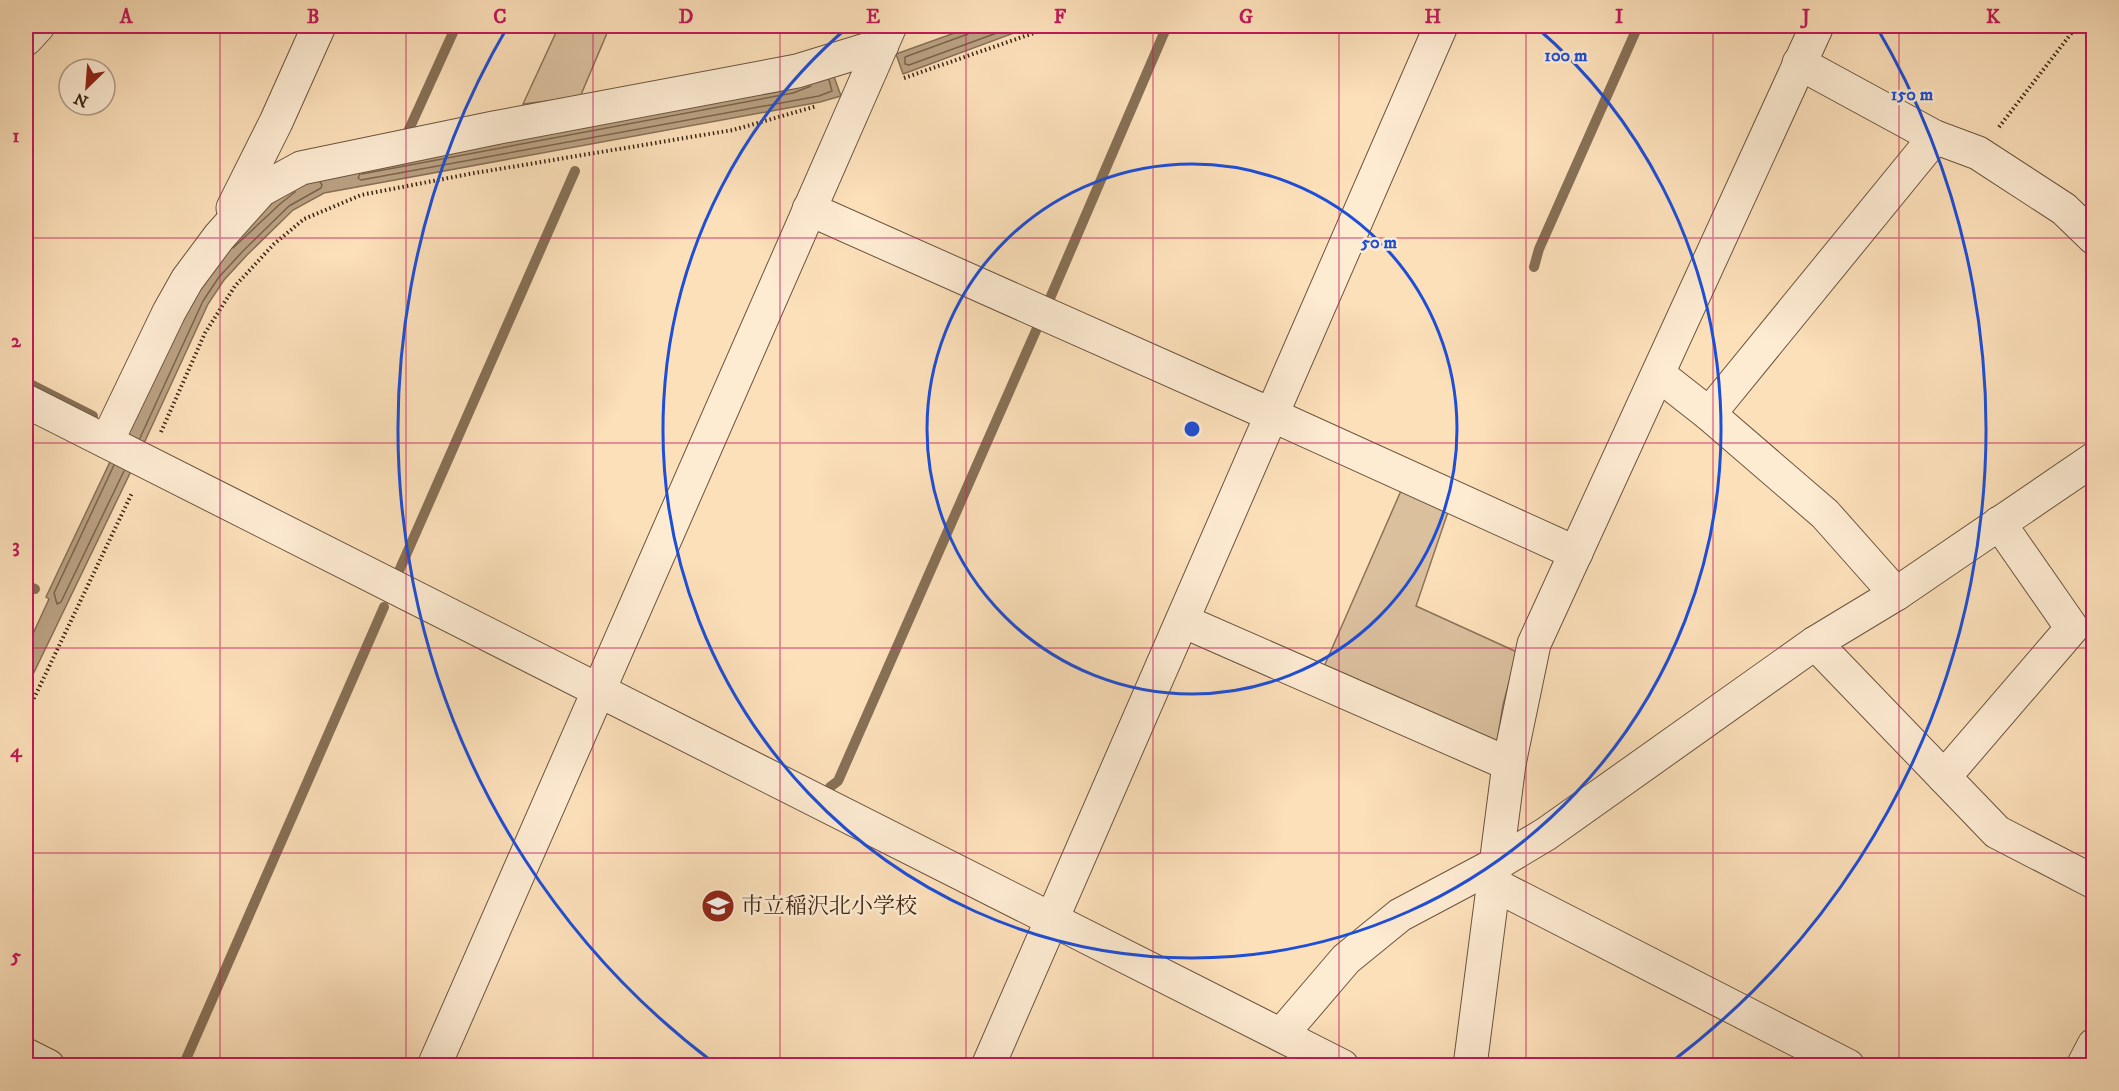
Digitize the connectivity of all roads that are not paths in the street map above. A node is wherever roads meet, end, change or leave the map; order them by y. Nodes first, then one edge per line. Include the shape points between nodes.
1 (38, 26) edge
2 (1441, 26) edge
3 (1817, 26) edge
4 (308, 29) edge
5 (886, 35) edge
6 (26, 39) edge
7 (1799, 63) junction
8 (1935, 136) junction
9 (809, 209) junction
10 (219, 237) junction
11 (2094, 238) edge
12 (1658, 374) junction
13 (26, 401) edge
14 (1709, 414) junction
15 (1272, 415) junction
16 (127, 451) junction
17 (2094, 459) edge
18 (2000, 523) junction
19 (1576, 553) junction
20 (1896, 594) junction
21 (1183, 621) junction
22 (1815, 643) junction
23 (598, 688) junction
24 (1509, 764) junction
25 (1944, 777) junction
26 (1494, 874) junction
27 (2094, 882) edge
28 (1053, 919) junction
29 (1281, 1035) junction
30 (2094, 1045) edge
31 (26, 1055) edge
32 (48, 1065) edge
33 (434, 1065) edge
34 (988, 1065) edge
35 (1342, 1065) edge
36 (1470, 1065) edge
37 (1848, 1065) edge
38 (2083, 1065) edge

1 - 6 street
2 - 15 street
3 - 7 street
4 - 10 street via 276,122
5 - 9 street
5 - 10 street via 797,71 301,168 261,190
7 - 8 street
7 - 12 street
8 - 11 street via 1978,153 2064,209
8 - 14 street
9 - 15 street
9 - 23 street
10 - 16 street via 182,288
12 - 14 street
12 - 19 street
13 - 16 street
14 - 20 street via 1825,514
15 - 19 street
15 - 21 street
16 - 23 street
17 - 18 street
18 - 20 street
18 - 25 street via 2072,628
19 - 24 street via 1534,645
20 - 22 street
21 - 24 street
21 - 28 street
22 - 25 street
22 - 26 street
23 - 28 street
23 - 33 street
24 - 26 street
25 - 27 street via 1997,832
26 - 29 street via 1400,915 1346,959
26 - 36 street
26 - 37 street
28 - 29 street
28 - 34 street
29 - 35 street
30 - 38 street
31 - 32 street

